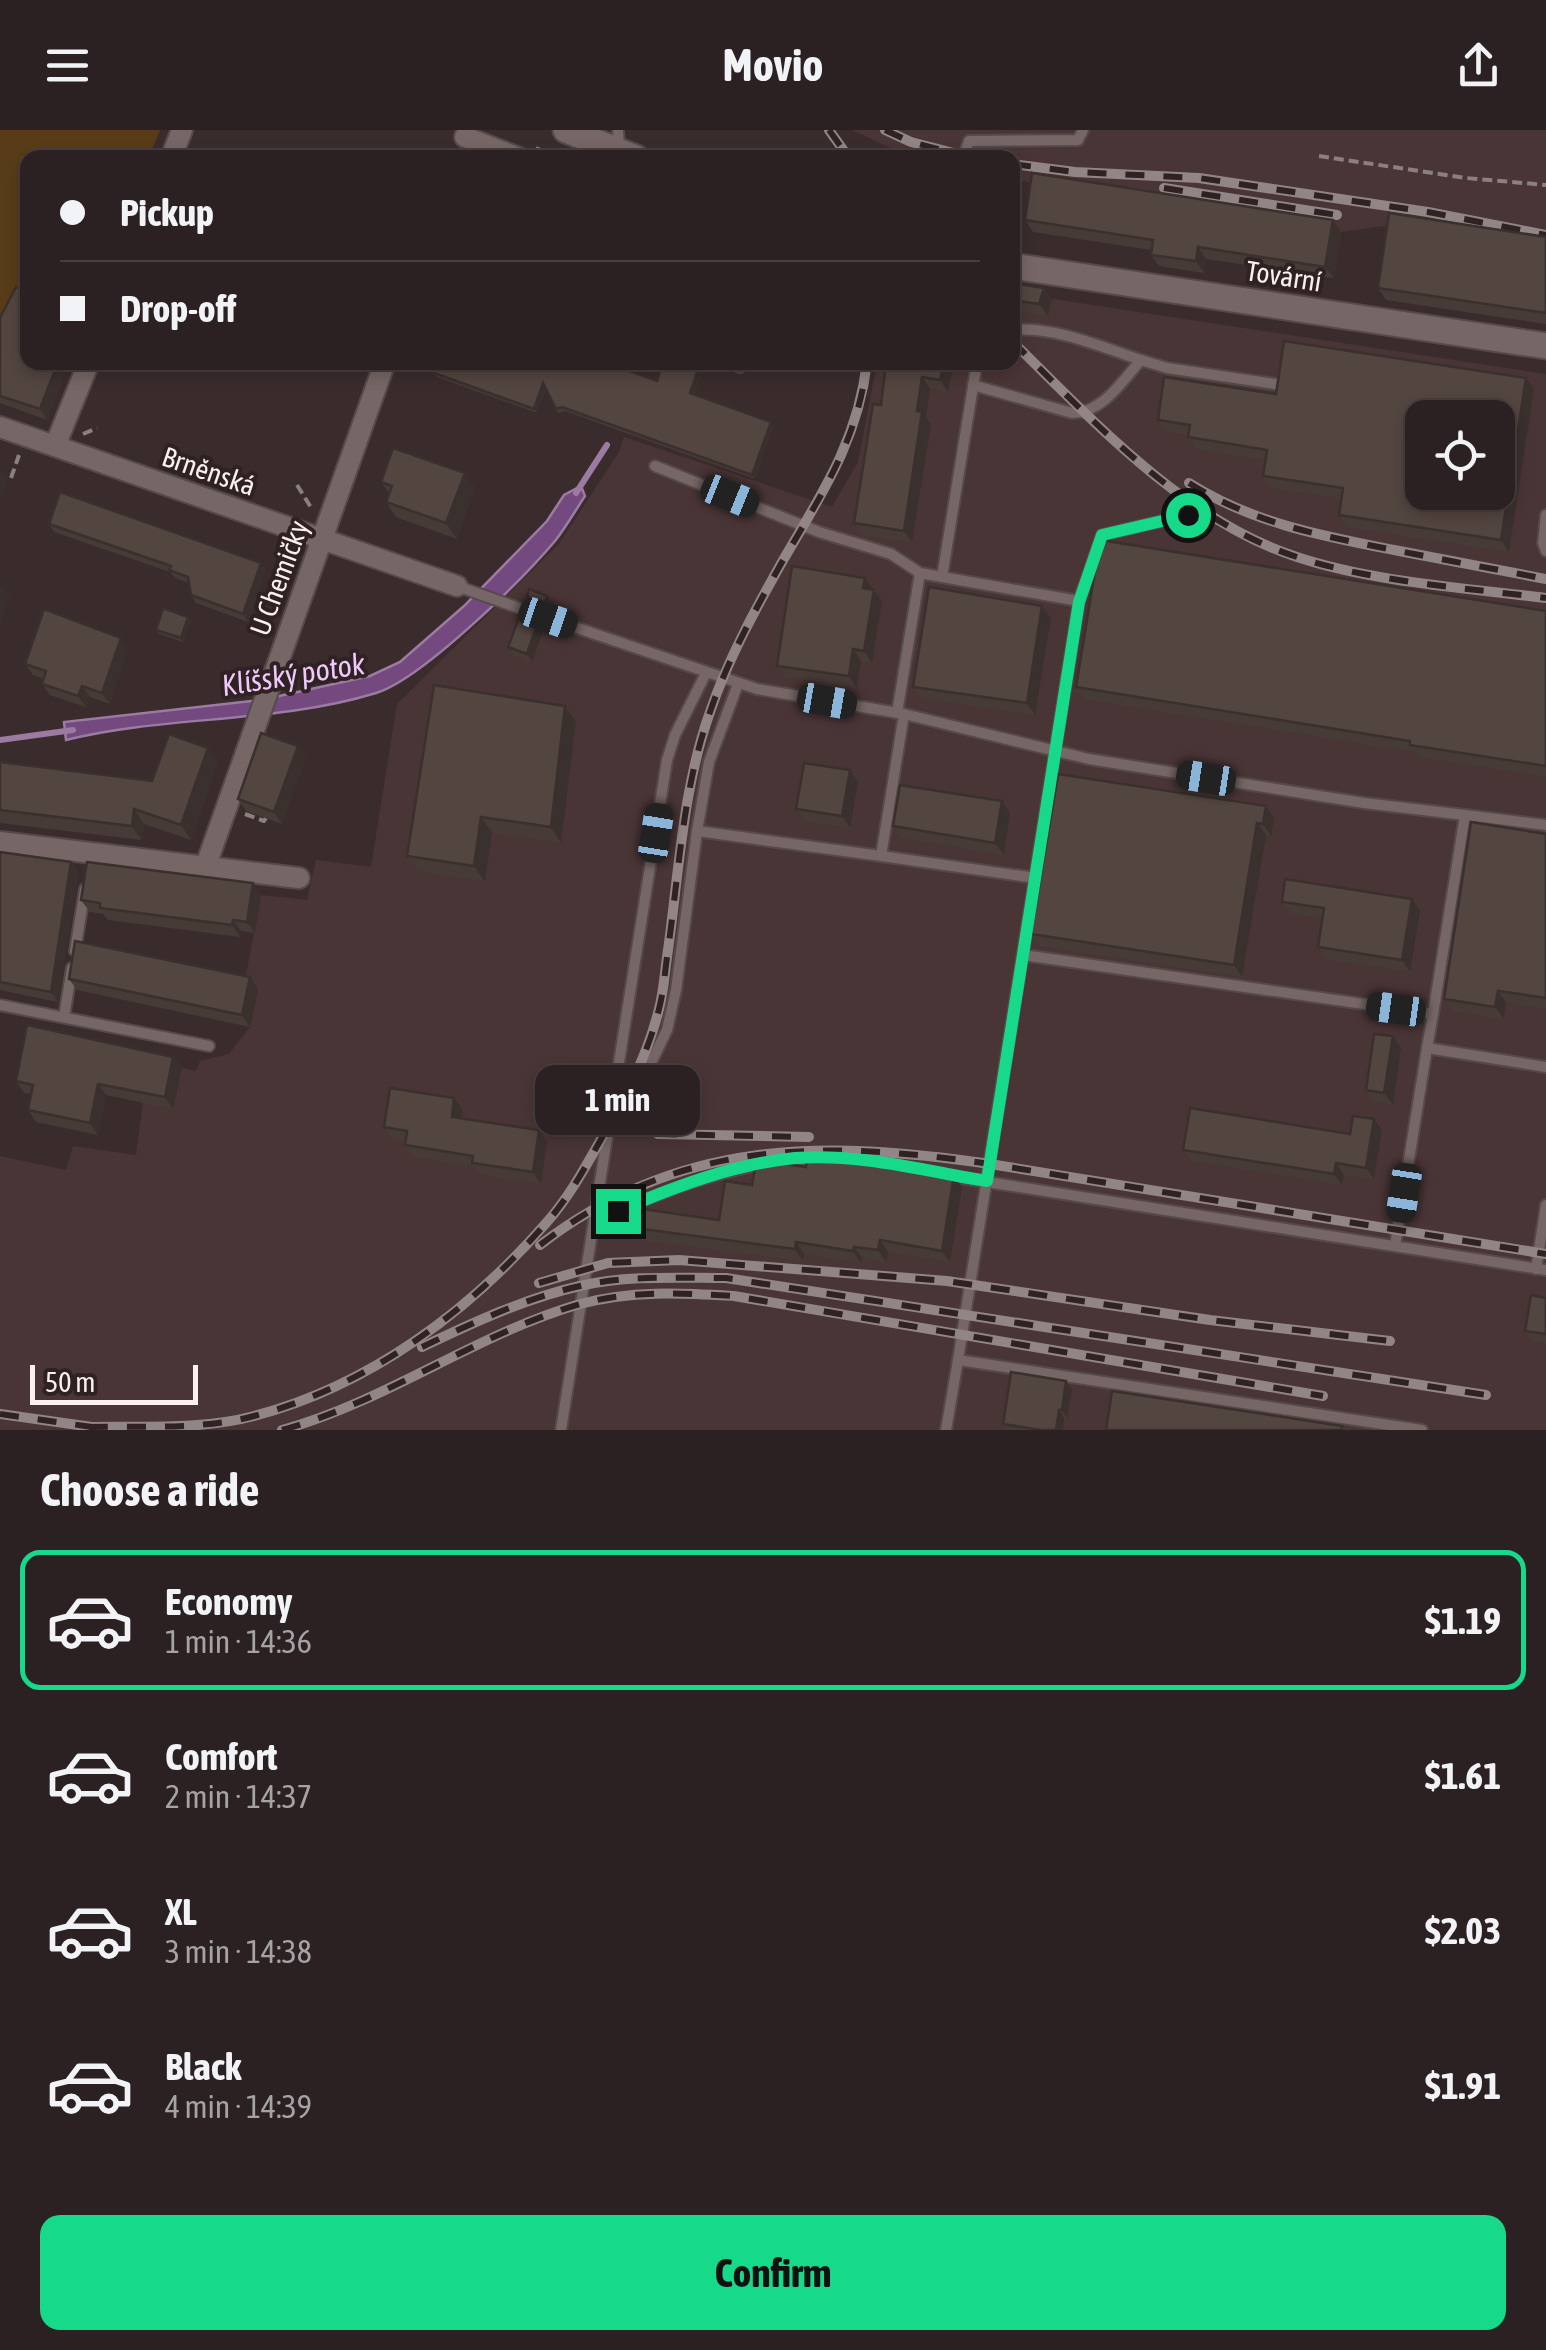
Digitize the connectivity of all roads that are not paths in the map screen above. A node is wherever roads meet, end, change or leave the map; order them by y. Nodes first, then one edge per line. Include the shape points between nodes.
1 (566, 130) edge
2 (1084, 130) edge
3 (464, 142) edge
4 (626, 148) edge
5 (492, 150) edge
6 (966, 150) edge
7 (1020, 267) edge
8 (1020, 330) edge
9 (1546, 346) edge
10 (1141, 360) junction
11 (86, 370) edge
12 (382, 370) edge
13 (976, 370) edge
14 (973, 384) junction
15 (1275, 384) edge
16 (0, 427) edge
17 (55, 446) junction
18 (656, 466) dead end
19 (1188, 515) dead end
20 (1546, 515) edge
21 (322, 539) junction
22 (1546, 552) edge
23 (920, 573) junction
24 (942, 577) junction
25 (462, 588) joint
26 (1079, 602) junction
27 (530, 612) edge
28 (548, 618) dead end
29 (706, 673) junction
30 (738, 684) junction
31 (901, 713) junction
32 (1056, 751) junction
33 (1465, 815) junction
34 (1546, 825) edge
35 (698, 831) junction
36 (0, 842) edge
37 (90, 853) junction
38 (881, 856) junction
39 (206, 868) junction
40 (299, 878) dead end
41 (1036, 878) junction
42 (1023, 955) junction
43 (0, 1005) edge
44 (1433, 1014) junction
45 (64, 1016) junction
46 (209, 1046) dead end
47 (1428, 1048) junction
48 (1546, 1067) edge
49 (609, 1126) junction
50 (987, 1181) junction
51 (1546, 1206) edge
52 (594, 1222) junction
53 (1395, 1246) junction
54 (1541, 1269) edge
55 (958, 1360) junction
56 (561, 1430) edge
57 (946, 1430) edge
58 (1422, 1430) edge

1 - 4 street
2 - 6 lane via 1078,140 969,142
3 - 5 street
7 - 9 street, Tovární
8 - 10 lane
10 - 14 lane via 1084,413
10 - 15 lane
11 - 17 street
12 - 21 street, U Chemičky
13 - 14 lane
14 - 24 lane
16 - 17 street, Brněnská
17 - 21 street, Brněnská
18 - 23 lane via 891,554
19 - 26 lane via 1102,535
20 - 22 lane
21 - 25 street, Brněnská
21 - 39 street, U Chemičky
23 - 24 lane
23 - 31 lane
24 - 26 lane
25 - 27 lane
26 - 32 lane
28 - 29 lane
29 - 30 lane
29 - 49 lane via 667,760
30 - 31 lane
30 - 35 lane via 709,762
31 - 32 lane
31 - 38 lane
32 - 33 lane
32 - 41 lane
33 - 34 lane
33 - 44 lane
35 - 38 lane
35 - 49 lane via 667,1030
36 - 37 street
37 - 39 street
37 - 45 lane
38 - 41 lane
39 - 40 street
41 - 42 lane
42 - 44 lane
42 - 50 lane
43 - 45 lane
44 - 47 lane
45 - 46 lane
47 - 48 lane
47 - 53 lane
49 - 52 lane
50 - 52 lane via 857,1160 794,1158 684,1184
50 - 53 lane
50 - 55 lane
51 - 54 lane
52 - 56 lane
53 - 54 lane
55 - 57 lane
55 - 58 lane

